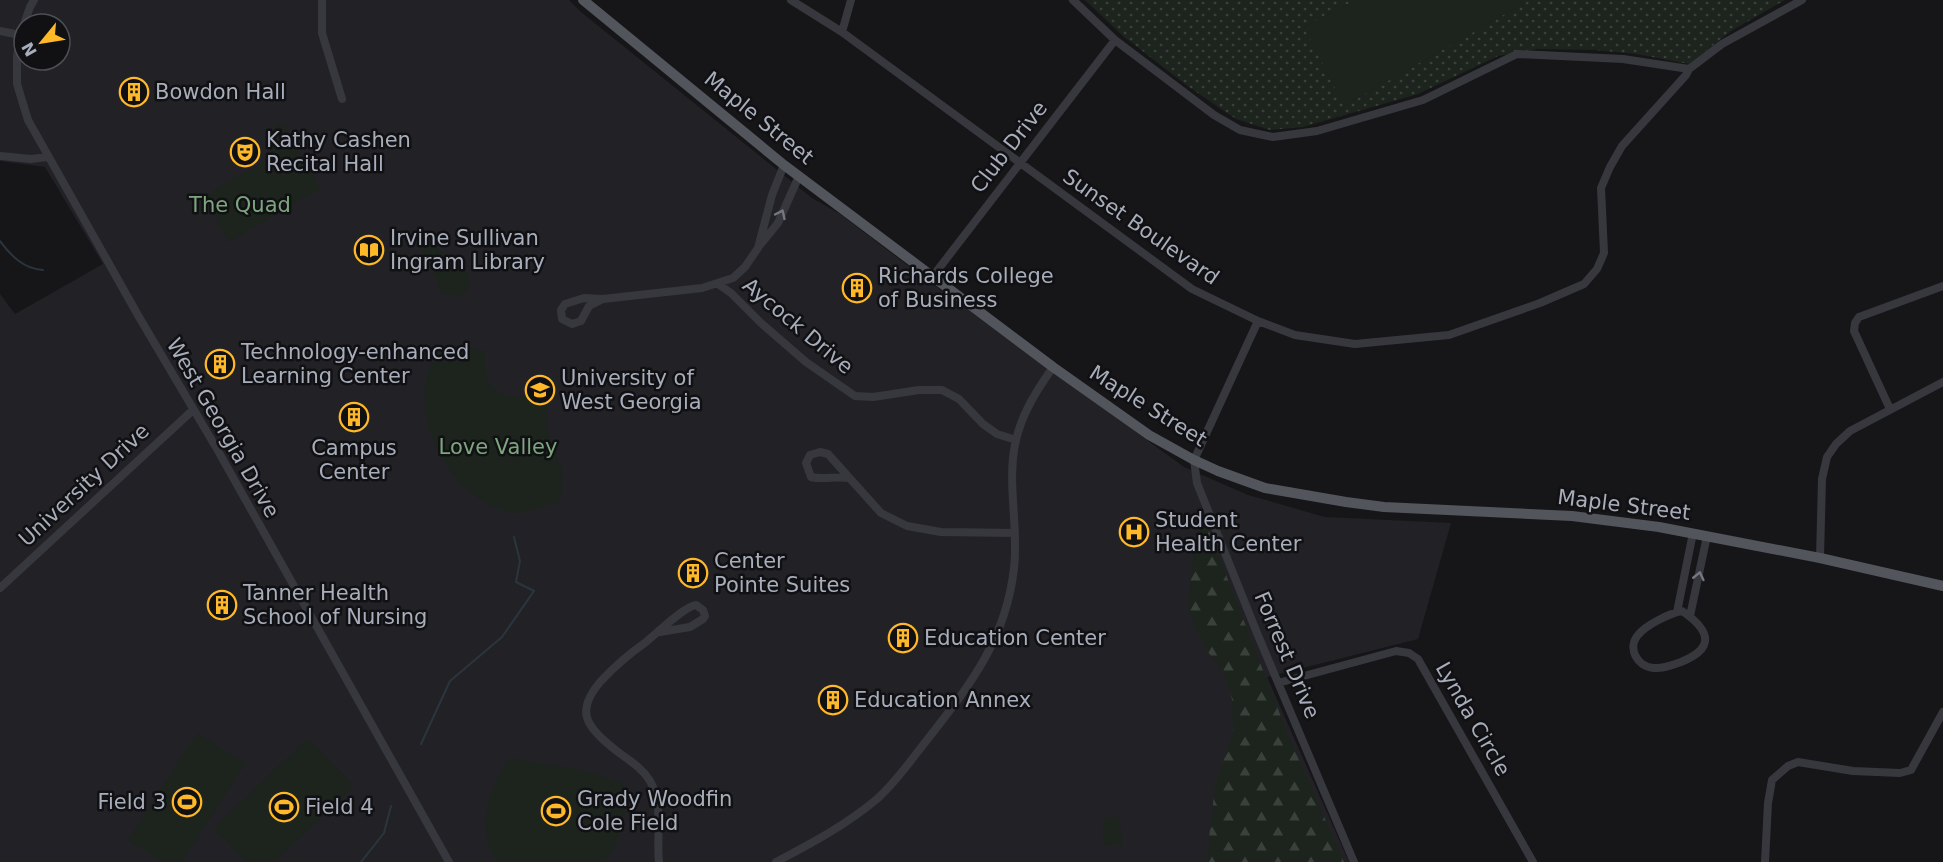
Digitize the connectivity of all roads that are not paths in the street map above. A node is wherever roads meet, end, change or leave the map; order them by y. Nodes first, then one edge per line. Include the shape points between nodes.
1 (322, 0) edge
2 (583, 0) edge
3 (791, 0) edge
4 (851, 0) edge
5 (1073, 0) edge
6 (1802, 0) edge
7 (842, 32) junction
8 (1115, 40) junction
9 (1689, 69) junction
10 (16, 72) edge
11 (342, 99) dead end
12 (0, 156) edge
13 (47, 157) junction
14 (1018, 163) junction
15 (784, 165) junction
16 (799, 176) junction
17 (758, 248) junction
18 (933, 276) junction
19 (718, 284) junction
20 (1943, 286) edge
21 (603, 298) junction
22 (1258, 321) junction
23 (1053, 368) junction
24 (1943, 382) edge
25 (1890, 409) junction
26 (193, 410) junction
27 (1016, 440) junction
28 (1194, 460) junction
29 (849, 478) junction
30 (1015, 533) junction
31 (1693, 533) junction
32 (1707, 536) junction
33 (1820, 558) junction
34 (1918, 581) junction
35 (1943, 585) edge
36 (0, 588) edge
37 (1943, 591) edge
38 (1677, 612) junction
39 (1690, 616) junction
40 (660, 632) junction
41 (1278, 683) junction
42 (1943, 712) edge
43 (449, 862) edge
44 (659, 862) edge
45 (777, 862) edge
46 (1354, 862) edge
47 (1533, 862) edge
48 (1765, 862) edge

1 - 11 street via 322,33
2 - 15 main road, Maple Street
3 - 7 street, Sunset Boulevard
4 - 7 street
5 - 8 street
6 - 9 street, Sunset Boulevard via 1722,44
7 - 14 street, Sunset Boulevard
8 - 9 street via 1214,115 1240,130 1273,137 1317,131 1423,100 1517,54 1623,59
8 - 14 street, Club Drive
9 - 22 street, Sunset Boulevard via 1622,146 1610,167 1601,188 1604,253 1584,284 1449,335 1355,344 1295,335
10 - 13 street, West Georgia Drive via 28,120
12 - 13 street
13 - 26 street, West Georgia Drive
14 - 18 street, Club Drive
14 - 22 street, Sunset Boulevard via 1192,289
15 - 16 main road, Maple Street
15 - 17 street
17 -> 16 street via 778,223
16 - 18 main road, Maple Street
17 - 19 street via 734,278
18 - 23 main road, Maple Street
19 - 21 street
19 - 27 street, Aycock Drive via 806,362 855,396 942,390 959,399 997,434
20 - 25 street via 1859,317 1855,323 1854,332
21 - 21 street via 565,304 562,319 572,324 581,321 589,306
22 - 28 street
23 - 27 street via 1027,408
23 - 28 main road, Maple Street via 1149,435
24 - 25 street
25 - 33 street via 1850,431 1827,457 1822,479
26 - 36 street, University Drive
26 - 43 street, West Georgia Drive
27 - 30 street
28 - 31 main road, Maple Street via 1265,488 1308,497 1384,507 1572,516
28 - 41 street, Forrest Drive via 1197,483
29 - 29 street via 828,454 810,455 806,463 811,477
29 - 30 street via 881,513 908,526 940,532
30 - 45 street via 1007,607 983,664 962,694 879,797 825,836
31 - 32 main road, Maple Street
31 - 38 street
32 - 33 main road, Maple Street
39 -> 32 street
33 - 34 main road, Maple Street
34 - 35 main road, Maple Street
34 - 37 main road, Maple Street
38 - 39 street
38 - 39 street via 1637,636 1634,652 1644,665 1663,668 1701,652 1706,638
40 - 40 street via 696,624 705,616 703,610 696,605 687,607
40 - 44 street via 615,666 588,698 586,709 593,730 639,767 653,786 658,811
41 - 46 street, Forrest Drive
41 - 47 street, Lynda Circle via 1388,652 1409,653 1418,658
42 - 48 street via 1911,770 1853,771 1798,762 1780,771 1772,780 1768,803

